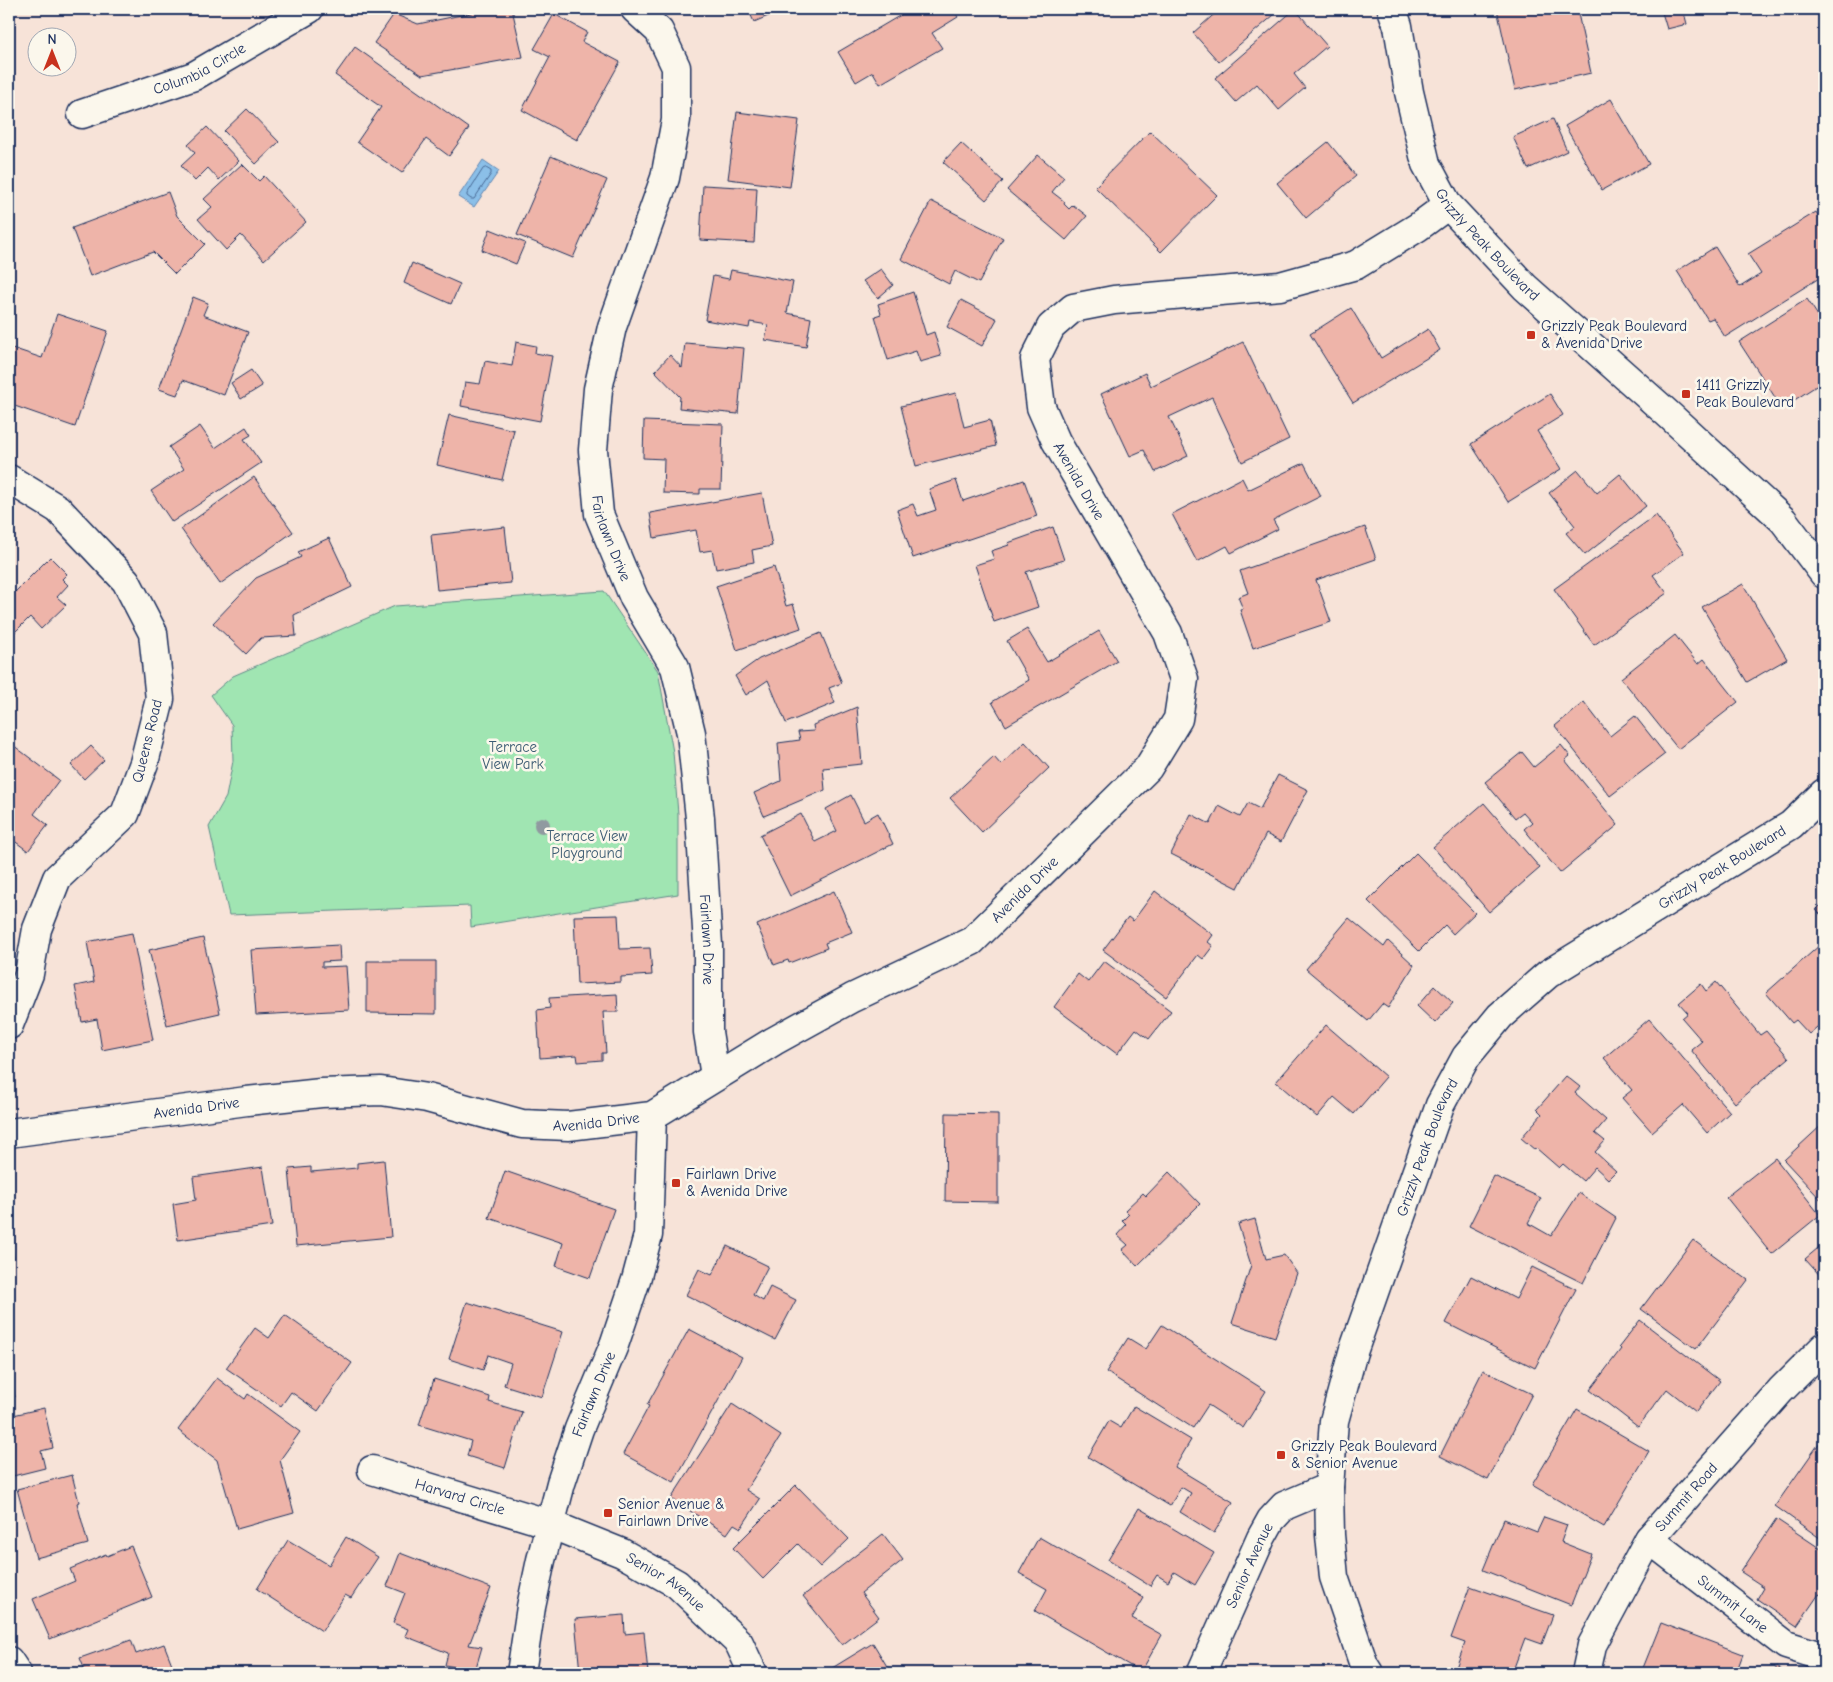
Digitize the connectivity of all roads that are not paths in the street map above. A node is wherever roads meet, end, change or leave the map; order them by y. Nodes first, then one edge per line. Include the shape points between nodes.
1 (309, 9) edge
2 (635, 9) edge
3 (1392, 9) edge
4 (82, 114) dead end
5 (1448, 205) junction
6 (9, 479) edge
7 (1824, 574) edge
8 (1824, 792) edge
9 (9, 1026) edge
10 (715, 1076) junction
11 (652, 1116) junction
12 (9, 1133) edge
13 (1824, 1347) edge
14 (372, 1470) dead end
15 (1329, 1487) junction
16 (550, 1524) junction
17 (1649, 1539) junction
18 (1824, 1657) edge
19 (9, 1661) edge
20 (17, 1673) edge
21 (521, 1673) edge
22 (753, 1673) edge
23 (1201, 1673) edge
24 (1369, 1673) edge
25 (1586, 1673) edge

1 - 4 street, Columbia Circle via 194,76
2 - 10 street, Fairlawn Drive via 659,31 676,67 676,120 665,178 612,327 598,389 593,450 599,514 634,598 675,668 691,733 708,945 708,1032
3 - 5 street, Grizzly Peak Boulevard via 1426,164
5 - 7 street, Grizzly Peak Boulevard via 1524,287 1783,520
5 - 10 street, Avenida Drive via 1356,265 1280,286 1114,300 1073,308 1051,327 1035,359 1042,407 1056,441 1168,633 1184,679 1178,719 1148,768 972,941 852,998
6 - 9 street, Queens Road via 58,509 126,581 153,633 160,698 144,762 126,814 57,878 36,929 28,974
8 - 15 street, Grizzly Peak Boulevard via 1791,825 1548,974 1500,1016 1466,1056 1440,1105 1353,1352 1334,1422
10 - 11 street, Avenida Drive
11 - 12 street, Avenida Drive via 568,1126 522,1124 427,1098 381,1091 321,1093 248,1101
11 - 16 street, Fairlawn Drive via 648,1235 614,1345 579,1429
13 - 17 street, Summit Road via 1781,1390
14 - 16 street, Harvard Circle
15 - 23 street, Senior Avenue via 1284,1506 1271,1520
15 - 24 street, Grizzly Peak Boulevard via 1334,1577
16 - 21 street, Fairlawn Drive via 531,1606
16 - 22 street, Senior Avenue via 622,1553 677,1584 739,1643
17 - 18 street, Summit Lane via 1786,1645
17 - 25 street, Summit Road via 1592,1645
19 - 20 street

